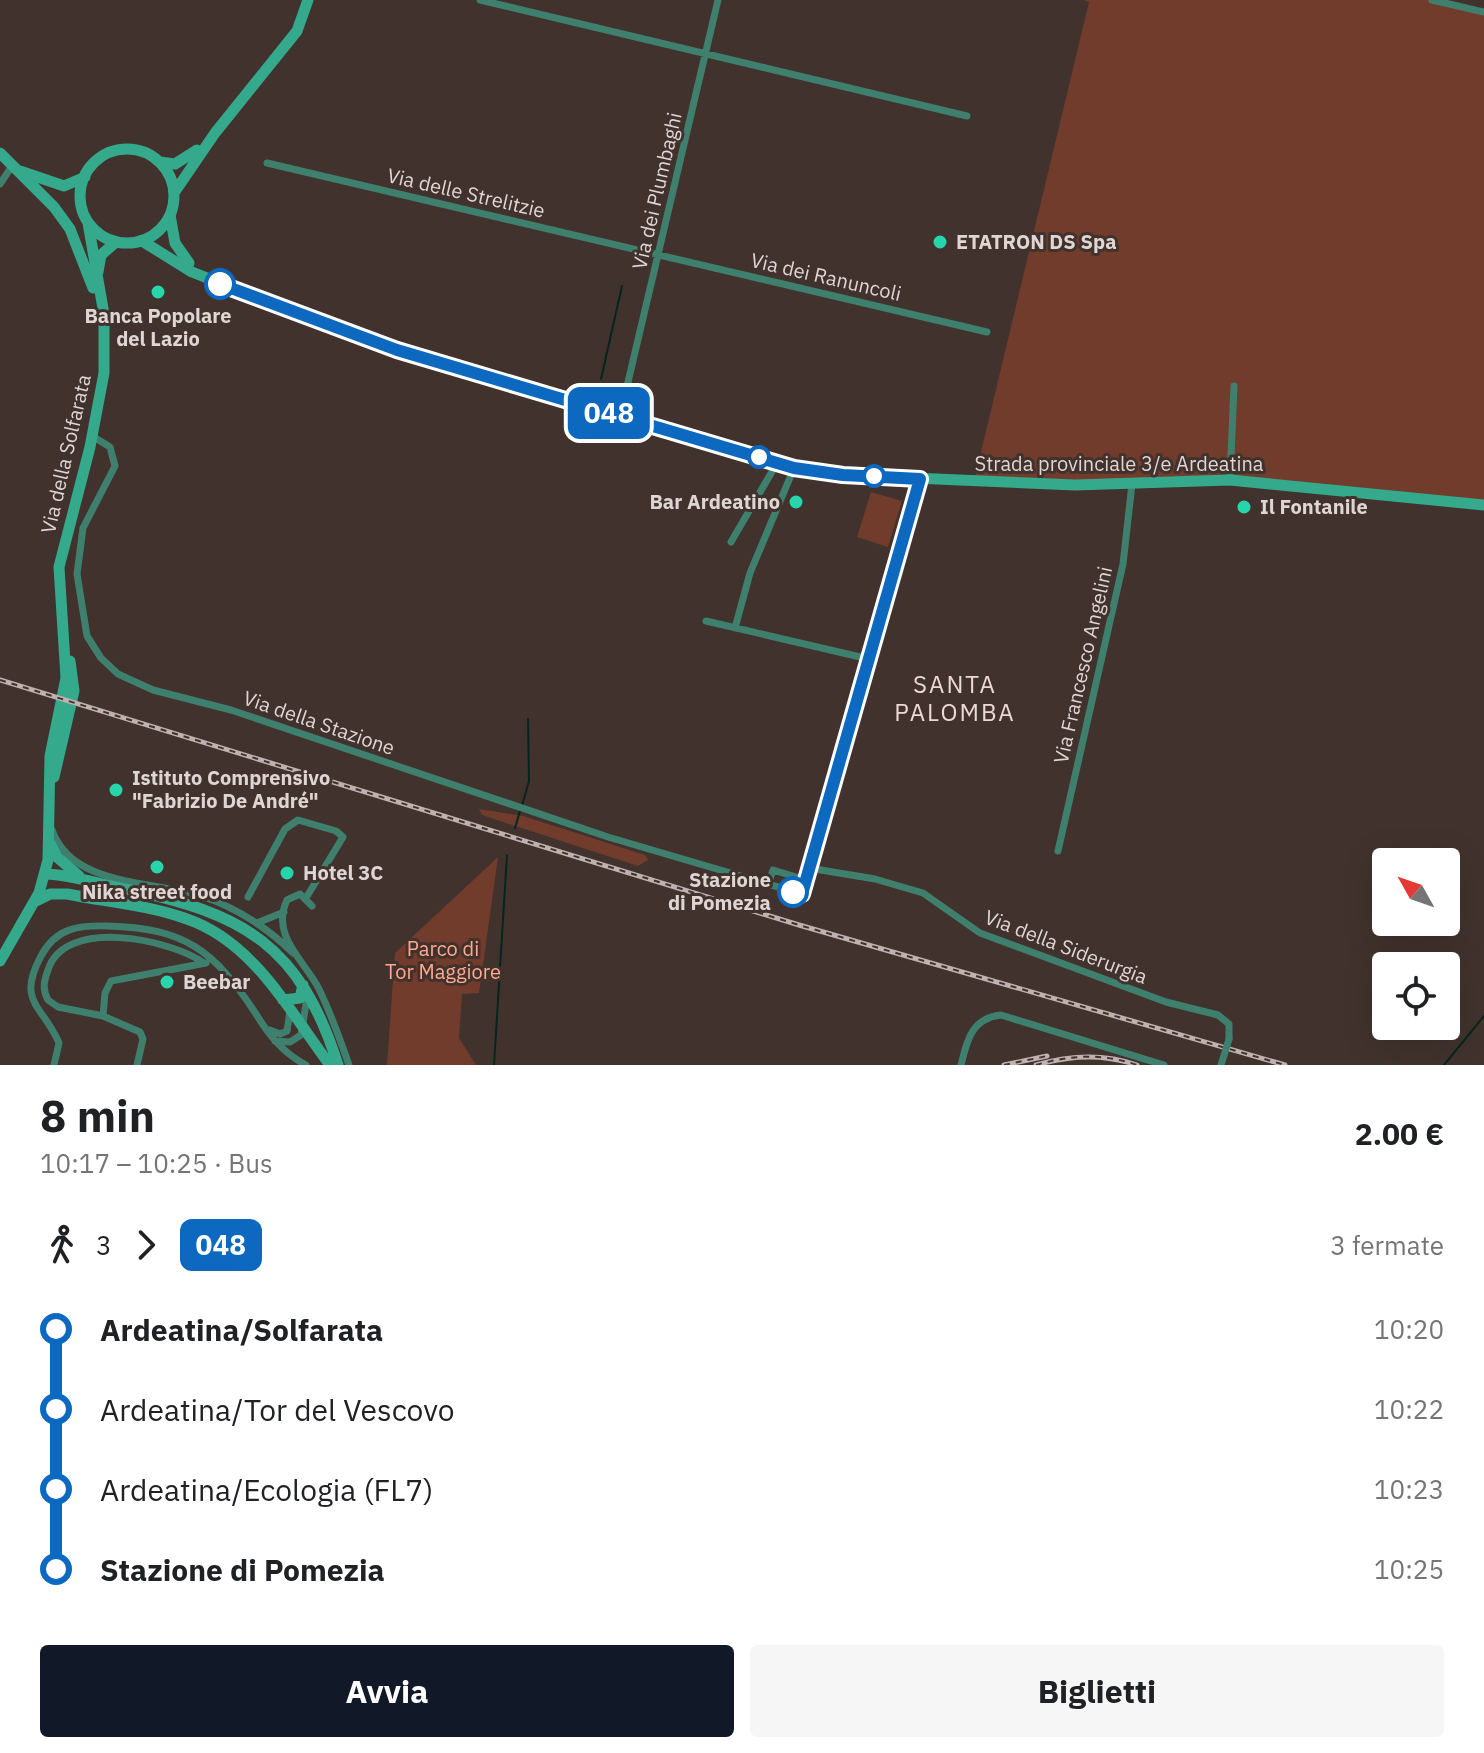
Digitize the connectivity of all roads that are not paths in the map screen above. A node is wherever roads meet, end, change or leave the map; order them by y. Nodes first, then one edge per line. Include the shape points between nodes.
1 (308, 0) edge
2 (480, 0) edge
3 (718, 0) edge
4 (1432, 0) edge
5 (1484, 12) edge
6 (705, 53) junction
7 (967, 116) dead end
8 (215, 133) junction
9 (0, 153) edge
10 (160, 162) junction
11 (267, 163) dead end
12 (12, 166) junction
13 (85, 177) junction
14 (47, 183) junction
15 (0, 184) edge
16 (174, 193) junction
17 (82, 207) junction
18 (170, 215) junction
19 (88, 223) junction
20 (142, 241) junction
21 (116, 242) junction
22 (658, 254) junction
23 (97, 276) junction
24 (208, 279) junction
25 (104, 314) junction
26 (987, 332) dead end
27 (1234, 386) dead end
28 (627, 389) junction
29 (593, 408) junction
30 (620, 416) junction
31 (661, 429) junction
32 (92, 436) junction
33 (777, 463) junction
34 (794, 468) junction
35 (920, 479) junction
36 (1230, 480) junction
37 (1132, 484) junction
38 (1484, 505) edge
39 (731, 542) dead end
40 (706, 621) dead end
41 (735, 628) junction
42 (869, 659) junction
43 (50, 824) junction
44 (50, 842) junction
45 (1058, 851) dead end
46 (809, 868) junction
47 (46, 874) junction
48 (82, 879) junction
49 (806, 880) junction
50 (122, 883) junction
51 (768, 885) junction
52 (81, 897) junction
53 (248, 897) dead end
54 (306, 898) junction
55 (35, 901) junction
56 (203, 902) junction
57 (312, 906) dead end
58 (284, 912) junction
59 (255, 923) junction
60 (276, 946) junction
61 (293, 953) junction
62 (215, 958) junction
63 (0, 961) edge
64 (204, 963) junction
65 (306, 988) junction
66 (286, 1005) junction
67 (103, 1016) junction
68 (262, 1023) junction
69 (303, 1028) junction
70 (275, 1041) junction
71 (54, 1065) edge
72 (137, 1065) edge
73 (306, 1065) edge
74 (330, 1065) edge
75 (338, 1065) edge
76 (349, 1065) edge
77 (961, 1065) edge
78 (1164, 1065) edge
79 (1221, 1065) edge

1 - 8 main road via 294,35
2 - 6 street
3 - 6 street, Via dei Plumbaghi
4 - 5 street
6 - 7 street
6 - 22 street, Via dei Plumbaghi
8 - 10 main road via 187,159
8 - 16 main road
9 - 12 main road
10 - 13 main road via 138,150 112,152
10 - 16 main road
11 - 22 street, Via delle Strelitzie
12 - 14 main road
12 - 15 street
12 - 25 main road via 70,229
13 - 14 main road via 64,186
13 - 17 main road
14 - 17 main road
16 - 18 main road
17 - 19 main road
18 - 20 main road via 159,231
18 - 24 main road via 179,251
19 - 21 main road
19 - 23 main road, Via della Solfarata
20 - 21 main road
20 - 24 main road
21 - 23 main road via 101,255
22 - 26 street, Via dei Ranuncoli
22 - 28 street, Via dei Plumbaghi
23 - 25 main road, Via della Solfarata
24 - 29 main road, Strada provinciale 3/e Ardeatina via 384,346
25 - 32 main road, Via della Solfarata via 104,373
27 - 36 street
28 - 29 street
28 - 30 street, Via dei Plumbaghi
28 - 31 street via 635,409
29 - 30 main road, Strada provinciale 3/e Ardeatina
30 - 31 main road, Strada provinciale 3/e Ardeatina
31 - 33 main road, Strada provinciale 3/e Ardeatina
32 - 43 main road, Via della Solfarata via 59,564 64,641 74,687 51,794
32 - 51 street, Via della Stazione via 110,447 115,466 83,528 78,592 88,638 115,671 153,690 237,712
33 - 34 main road, Strada provinciale 3/e Ardeatina
33 - 39 street
34 - 35 main road, Strada provinciale 3/e Ardeatina
34 - 41 street via 750,573
35 - 37 main road, Strada provinciale 3/e Ardeatina
35 - 42 street
36 - 37 main road, Strada provinciale 3/e Ardeatina
36 - 38 main road, Strada provinciale 3/e Ardeatina
37 - 45 street, Via Francesco Angelini via 1123,564
40 - 41 street
41 - 42 street
42 - 46 street
43 - 44 main road, Via della Solfarata
43 - 50 street via 60,848 76,863
44 - 47 main road, Via della Solfarata
44 - 48 main road via 57,857
46 - 49 street
46 - 79 street, Via della Siderurgia, bridge via 923,893 980,933 1220,1017 1229,1024
47 - 48 main road
47 - 52 main road
47 - 55 main road, Via della Solfarata
48 - 50 main road
49 - 51 street, Via della Stazione via 802,894
49 - 51 street via 773,870
50 - 56 main road
52 - 55 main road via 54,893
52 - 66 main road via 196,922 239,950
53 - 54 street via 286,827 298,820 343,837
54 - 57 street
54 - 58 street via 291,896
55 - 63 main road, Via della Solfarata
56 - 59 street
56 - 60 main road
58 - 59 street
58 - 61 street
59 - 60 street
60 - 61 street
60 - 65 main road
61 - 76 street via 319,989
62 - 64 street
62 - 68 street
62 - 71 street via 183,938 158,931 88,925 59,933 40,959 30,989 33,1006 59,1043
64 - 67 street via 111,981
64 - 67 street via 156,942 88,939 63,946 52,957 45,980 47,999 58,1007
65 - 66 main road
65 - 69 street
65 - 75 main road
66 - 68 street via 290,1023 285,1033 274,1033
66 - 69 main road
67 - 72 street via 141,1033
68 - 70 street
69 - 70 street via 293,1041
69 - 74 main road
70 - 73 street
77 - 78 street via 974,1028 1001,1015

